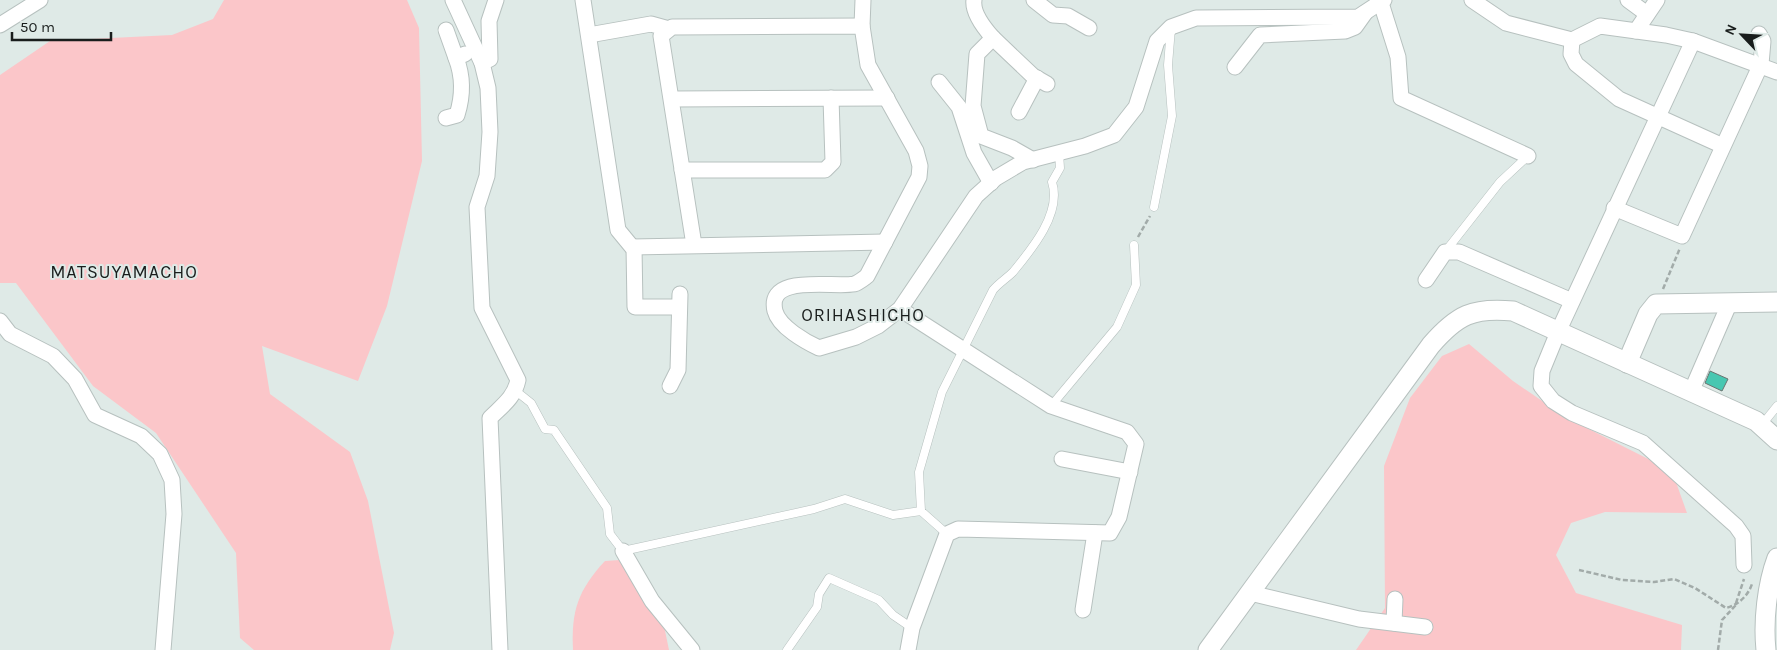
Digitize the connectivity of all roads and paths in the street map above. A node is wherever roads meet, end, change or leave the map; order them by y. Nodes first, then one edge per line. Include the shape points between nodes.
1 (40, 0) edge
2 (453, 0) edge
3 (496, 0) edge
4 (583, 0) edge
5 (863, 0) edge
6 (974, 0) edge
7 (1035, 0) edge
8 (1472, 0) edge
9 (1628, 0) edge
10 (1657, 0) edge
11 (1382, 1) edge
12 (1365, 13) junction
13 (1647, 14) junction
14 (0, 25) edge
15 (862, 26) junction
16 (1171, 27) junction
17 (1089, 28) dead end
18 (669, 29) junction
19 (446, 30) dead end
20 (1636, 31) junction
21 (1759, 34) dead end
22 (589, 35) junction
23 (993, 38) junction
24 (1572, 40) junction
25 (1692, 42) junction
26 (479, 57) junction
27 (456, 58) junction
28 (1761, 64) junction
29 (1235, 67) dead end
30 (1777, 72) edge
31 (939, 82) dead end
32 (831, 98) junction
33 (887, 98) junction
34 (672, 99) junction
35 (1019, 112) dead end
36 (1657, 117) junction
37 (446, 118) dead end
38 (1723, 146) junction
39 (1059, 153) junction
40 (1528, 156) joint
41 (1033, 160) junction
42 (682, 170) junction
43 (991, 183) junction
44 (1154, 207) joint
45 (1614, 208) junction
46 (1682, 236) junction
47 (885, 242) junction
48 (694, 245) junction
49 (1134, 245) joint
50 (634, 247) junction
51 (1445, 252) junction
52 (1426, 280) dead end
53 (1572, 301) junction
54 (1730, 302) junction
55 (1777, 302) edge
56 (1656, 304) junction
57 (900, 309) junction
58 (0, 321) edge
59 (1558, 332) junction
60 (963, 348) junction
61 (1627, 364) junction
62 (670, 386) dead end
63 (516, 391) junction
64 (1691, 392) junction
65 (1051, 406) junction
66 (1777, 406) edge
67 (1761, 426) junction
68 (1777, 440) edge
69 (1062, 459) dead end
70 (1130, 472) junction
71 (921, 511) junction
72 (1095, 533) junction
73 (947, 534) junction
74 (623, 551) junction
75 (1777, 558) edge
76 (1744, 564) joint
77 (1579, 570) dead end
78 (1753, 581) dead end
79 (1250, 593) junction
80 (1395, 599) dead end
81 (1735, 606) junction
82 (1083, 610) dead end
83 (1394, 623) junction
84 (1425, 627) dead end
85 (912, 628) junction
86 (163, 650) edge
87 (500, 650) edge
88 (692, 650) edge
89 (787, 650) edge
90 (908, 650) edge
91 (1208, 650) edge
92 (1718, 650) edge
93 (1766, 650) edge

1 - 14 street
2 - 26 street
3 - 26 street via 488,21 490,59
4 - 22 street
5 - 15 street
6 - 23 street via 973,5 984,29
7 - 17 street via 1053,15 1068,16
8 - 24 street via 1506,23
9 - 13 street
10 - 13 street
11 - 12 street
11 - 40 street via 1398,57 1401,98
12 - 16 street via 1358,17 1196,18
12 - 29 street via 1355,28 1345,31 1260,34
13 - 20 street
15 - 18 street
15 - 33 street via 868,65
16 - 39 street via 1157,41 1150,57 1136,107 1114,135
16 - 44 lane via 1168,65 1172,116
18 - 22 street via 651,24
18 - 34 street via 661,36
19 - 27 street
20 - 24 street via 1600,26
20 - 25 street
21 - 28 street via 1763,41
22 - 50 street via 618,230
23 - 35 street via 1042,81
23 - 41 street via 978,54 973,106 977,124 981,136
24 - 36 street via 1571,54 1576,64 1619,99
25 - 28 street
25 - 36 street
26 - 27 street
26 - 63 street via 488,88 490,132 488,176 477,206 482,308 518,380
27 - 37 street via 461,72 460,105 456,115
28 - 30 street
28 - 38 street
31 - 43 street via 959,107 974,153
32 - 33 street
32 - 34 street
32 - 42 street via 833,162 825,170
33 - 47 street via 920,158 920,166 919,177
34 - 42 street
36 - 38 street
36 - 45 street
38 - 46 street
39 - 41 street
39 - 60 lane via 1060,168 1052,182 1055,193 1047,224 1011,274 993,290
40 - 51 lane via 1500,182
41 - 43 street via 1023,162
42 - 48 street
43 - 57 street via 976,196
44 - 49 path
45 - 46 street
45 - 53 street
46 - 56 path via 1679,252
47 - 48 street
47 - 57 street via 867,276 855,284 790,286 780,291 774,301 776,313 782,322 819,348 856,337 878,326
48 - 50 street
49 - 65 lane via 1136,285 1117,328
50 - 62 street via 635,307 679,301 678,370
51 - 52 street
51 - 53 street via 1475,257
53 - 59 street
54 - 55 street
54 - 56 street
54 - 64 street
56 - 61 street via 1648,314
57 - 60 street
58 - 86 street via 10,334 53,356 75,379 94,415 141,436 160,454 172,480 174,514
59 - 61 street
59 - 76 street via 1541,378 1541,386 1553,401 1572,413 1643,443 1736,526 1743,536
59 - 79 street via 1513,310 1492,309 1466,314 1448,325
60 - 65 street
60 - 71 lane via 942,392 919,472
61 - 64 street
63 - 74 lane via 531,403 545,429 554,430 607,508 610,534
63 - 87 street via 490,418
64 - 67 street
65 - 70 street via 1127,432 1136,444
66 - 67 lane
67 - 68 street
69 - 70 street
70 - 72 street via 1119,517 1110,533
71 - 73 lane
71 - 74 lane via 893,515 845,499 814,509
72 - 73 street via 958,529
72 - 82 street
73 - 85 street
74 - 88 street via 652,601
75 - 93 street via 1771,573
76 - 81 path via 1744,583
77 - 81 path via 1622,580 1654,582 1674,579 1726,608
78 - 81 path via 1750,590
79 - 83 street via 1359,619
79 - 91 street
80 - 83 street
81 - 92 path via 1722,620
83 - 84 street
85 - 89 lane via 879,600 829,578 819,594 817,607
85 - 90 street

